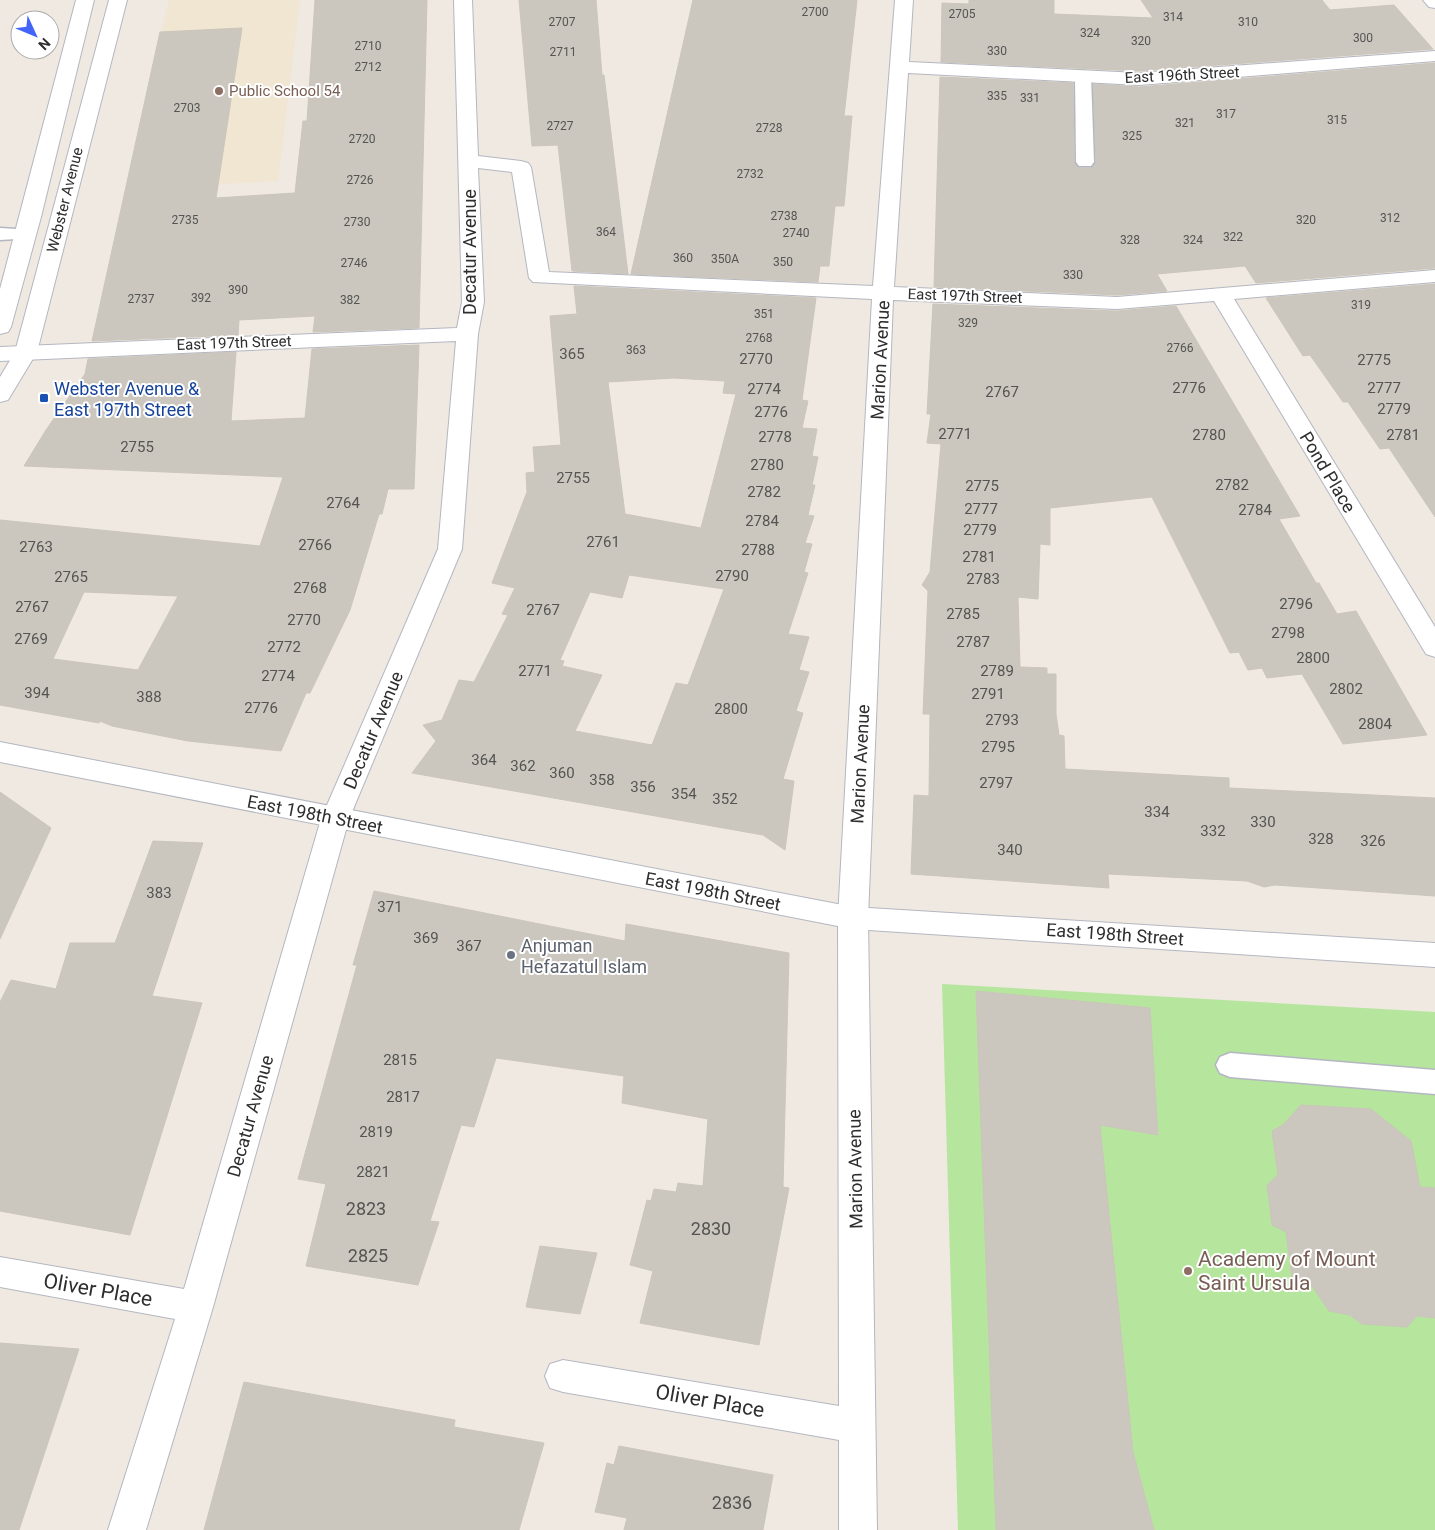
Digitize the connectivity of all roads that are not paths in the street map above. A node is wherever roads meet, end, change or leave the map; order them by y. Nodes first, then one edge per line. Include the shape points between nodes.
1 (85, 0) edge
2 (118, 0) edge
3 (463, 0) edge
4 (904, 0) edge
5 (1432, 0) edge
6 (1435, 3) edge
7 (1435, 56) edge
8 (899, 67) junction
9 (1083, 76) junction
10 (469, 161) junction
11 (1085, 162) dead end
12 (0, 234) edge
13 (26, 234) junction
14 (1435, 276) edge
15 (883, 292) junction
16 (1221, 295) junction
17 (0, 326) edge
18 (467, 334) junction
19 (26, 352) junction
20 (0, 354) edge
21 (0, 395) edge
22 (1435, 648) edge
23 (0, 752) edge
24 (336, 818) junction
25 (852, 918) junction
26 (1435, 955) edge
27 (1230, 1065) dead end
28 (1435, 1082) edge
29 (0, 1272) edge
30 (196, 1308) junction
31 (563, 1376) dead end
32 (858, 1426) junction
33 (127, 1530) edge
34 (858, 1530) edge

1 - 13 street, Webster Avenue
2 - 19 street, Webster Avenue
3 - 10 street, Decatur Avenue
4 - 8 street, Marion Avenue
5 - 6 street
7 - 9 street, East 196th Street via 1139,80
8 - 9 street, East 196th Street
8 - 15 street, Marion Avenue
9 - 11 lane
10 - 15 street, East 197th Street via 522,167 540,278
10 - 18 street, Decatur Avenue via 472,302
12 - 13 lane
13 - 17 street, Webster Avenue
14 - 16 street, East 197th Street
15 - 16 street, East 197th Street via 1117,303
15 - 25 street, Marion Avenue
16 - 22 street, Pond Place
18 - 19 street, East 197th Street
18 - 24 street, Decatur Avenue via 450,548
19 - 20 street, East 197th Street
19 - 21 street, Webster Avenue
23 - 24 street, East 198th Street
24 - 25 street, East 198th Street
24 - 30 street, Decatur Avenue
25 - 26 street, East 198th Street
25 - 32 street, Marion Avenue
27 - 28 lane
29 - 30 street, Oliver Place
30 - 33 street, Decatur Avenue
31 - 32 street, Oliver Place
32 - 34 street, Marion Avenue

